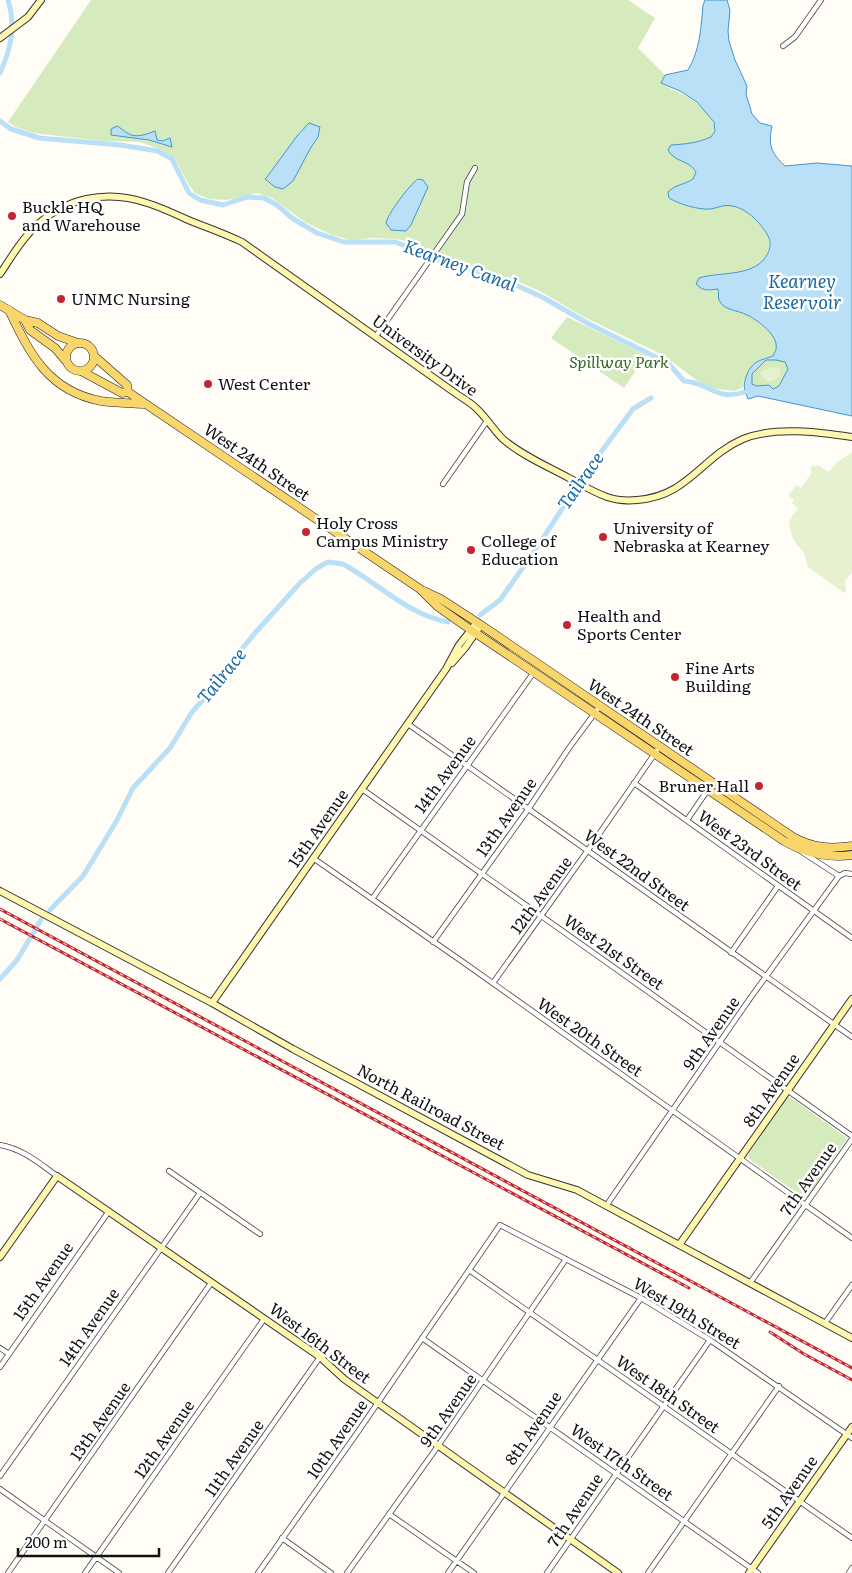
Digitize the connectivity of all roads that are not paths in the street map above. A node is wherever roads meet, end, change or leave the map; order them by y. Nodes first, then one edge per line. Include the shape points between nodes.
1 (41, 0) edge
2 (821, 0) edge
3 (2, 37) edge
4 (783, 46) dead end
5 (475, 168) dead end
6 (0, 274) edge
7 (0, 305) edge
8 (9, 310) junction
9 (25, 320) junction
10 (376, 336) junction
11 (78, 344) junction
12 (94, 356) junction
13 (66, 361) junction
14 (81, 371) junction
15 (128, 392) junction
16 (146, 404) junction
17 (487, 421) junction
18 (852, 437) edge
19 (443, 484) dead end
20 (420, 590) junction
21 (479, 624) junction
22 (473, 631) junction
23 (542, 667) junction
24 (534, 672) junction
25 (600, 706) junction
26 (594, 713) junction
27 (408, 724) junction
28 (660, 746) junction
29 (654, 754) junction
30 (468, 766) junction
31 (634, 783) junction
32 (362, 789) junction
33 (707, 791) junction
34 (529, 808) junction
35 (688, 820) junction
36 (420, 830) junction
37 (852, 846) edge
38 (798, 849) junction
39 (588, 850) junction
40 (852, 855) edge
41 (313, 858) junction
42 (481, 874) junction
43 (852, 874) edge
44 (839, 876) junction
45 (778, 886) junction
46 (0, 891) edge
47 (372, 899) junction
48 (814, 911) junction
49 (541, 916) junction
50 (852, 938) edge
51 (433, 942) junction
52 (731, 953) junction
53 (765, 977) junction
54 (493, 983) junction
55 (852, 1000) edge
56 (212, 1003) junction
57 (834, 1025) junction
58 (852, 1037) edge
59 (720, 1042) junction
60 (788, 1090) junction
61 (672, 1111) junction
62 (852, 1137) edge
63 (0, 1145) edge
64 (740, 1158) junction
65 (169, 1171) dead end
66 (57, 1176) junction
67 (200, 1192) junction
68 (805, 1205) junction
69 (606, 1206) junction
70 (109, 1211) junction
71 (500, 1225) joint
72 (260, 1234) dead end
73 (852, 1238) edge
74 (679, 1245) junction
75 (161, 1247) junction
76 (0, 1257) edge
77 (566, 1260) junction
78 (470, 1270) junction
79 (212, 1282) junction
80 (750, 1283) junction
81 (852, 1284) edge
82 (641, 1298) junction
83 (530, 1313) junction
84 (264, 1319) junction
85 (825, 1323) junction
86 (422, 1338) junction
87 (852, 1338) edge
88 (710, 1340) junction
89 (0, 1348) edge
90 (9, 1354) junction
91 (320, 1357) junction
92 (597, 1360) junction
93 (0, 1367) edge
94 (483, 1381) junction
95 (779, 1386) junction
96 (377, 1403) junction
97 (664, 1406) junction
98 (550, 1427) junction
99 (852, 1427) edge
100 (849, 1436) edge
101 (438, 1446) junction
102 (732, 1454) junction
103 (616, 1474) junction
104 (0, 1476) edge
105 (0, 1489) edge
106 (505, 1493) junction
107 (799, 1502) junction
108 (389, 1514) junction
109 (45, 1520) junction
110 (684, 1522) junction
111 (282, 1538) junction
112 (852, 1538) edge
113 (570, 1539) junction
114 (97, 1557) junction
115 (456, 1561) junction
116 (852, 1568) edge
117 (753, 1572) edge
118 (8, 1573) edge
119 (85, 1573) edge
120 (120, 1573) edge
121 (168, 1573) edge
122 (258, 1573) edge
123 (332, 1573) edge
124 (347, 1573) edge
125 (448, 1573) edge
126 (474, 1573) edge
127 (547, 1573) edge
128 (618, 1573) edge
129 (648, 1573) edge
130 (849, 1573) edge

1 - 3 street via 32,13
2 - 4 street via 795,37
5 - 10 street via 467,182 462,214
6 - 10 street, University Drive via 27,235 52,213 86,198 123,197 146,202 242,242
7 - 8 main road
8 - 9 main road
8 - 16 main road via 33,358 60,384 94,399
9 - 11 main road via 38,323
9 - 13 main road via 30,330 55,348
10 - 17 street, University Drive via 458,394
11 - 12 main road via 89,347
11 - 13 main road via 68,349
12 - 14 main road via 91,365
12 - 15 main road, West 24th Street via 127,385
13 - 14 main road
14 - 15 main road, West 24th Street via 122,393
15 - 16 main road, West 24th Street
16 - 20 main road, West 24th Street
17 - 18 street, University Drive via 517,450 585,487 615,499 662,496 682,485 722,451 754,436 790,431
17 - 19 street
20 - 21 main road, West 24th Street via 442,599
20 - 22 main road, West 24th Street
21 - 22 street, 15th Avenue
21 - 23 main road, West 24th Street
22 - 24 main road, West 24th Street
22 - 27 street, 15th Avenue
23 - 24 street, 14th Avenue
23 - 25 main road, West 24th Street
24 - 26 main road, West 24th Street
24 - 30 street, 14th Avenue
25 - 26 street, 13th Avenue
25 - 28 main road, West 24th Street
26 - 29 main road, West 24th Street
26 - 34 street, 13th Avenue
27 - 30 street, West 22nd Street
27 - 32 street, 15th Avenue
28 - 29 street, 12th Avenue
28 - 37 main road, West 24th Street via 803,843 828,848
29 - 31 street, 12th Avenue
29 - 33 main road, West 24th Street
30 - 34 street, West 22nd Street
30 - 36 street, 14th Avenue
31 - 35 street, West 23rd Street
31 - 39 street, 12th Avenue
32 - 36 street, West 21st Street
32 - 41 street, 15th Avenue
33 - 35 street
33 - 38 main road, West 24th Street
34 - 39 street, West 22nd Street
34 - 42 street, 13th Avenue
35 - 45 street, West 23rd Street
36 - 42 street, West 21st Street
36 - 47 street, 14th Avenue
38 - 40 main road, West 24th Street via 824,855
38 - 44 street, West 24th Street
39 - 49 street, 12th Avenue
39 - 52 street, West 22nd Street
41 - 47 street, West 20th Street
41 - 56 street, 15th Avenue
42 - 49 street, West 21st Street
42 - 51 street, 13th Avenue
43 - 44 street
44 - 48 street, 9th Avenue
45 - 48 street, West 23rd Street
45 - 52 street
46 - 56 street, North Railroad Street
47 - 51 street, West 20th Street
48 - 50 street, West 23rd Street
48 - 53 street, 9th Avenue
49 - 54 street, 12th Avenue
49 - 59 street, West 21st Street
51 - 54 street, West 20th Street
52 - 53 street, West 22nd Street
53 - 57 street, West 22nd Street
53 - 59 street, 9th Avenue
54 - 61 street, West 20th Street
55 - 57 street, 8th Avenue
56 - 69 street, North Railroad Street via 528,1175 571,1187
57 - 58 street, West 22nd Street
57 - 60 street, 8th Avenue
59 - 60 street, West 21st Street
59 - 61 street, 9th Avenue
60 - 62 street, West 21st Street
60 - 64 street, 8th Avenue
61 - 64 street, West 20th Street
61 - 69 street, 9th Avenue
62 - 68 street, 7th Avenue
63 - 66 street, West 16th Street via 14,1147 27,1154
64 - 68 street, West 20th Street
64 - 74 street, 8th Avenue
65 - 67 street
66 - 70 street, West 16th Street
66 - 76 street
67 - 72 street
67 - 75 street, 14th Avenue
68 - 73 street, West 20th Street
68 - 80 street, 7th Avenue
69 - 74 street, North Railroad Street
70 - 75 street, West 16th Street
70 - 90 street, 15th Avenue
71 - 77 street, West 19th Street
71 - 78 street, 10th Avenue
74 - 80 street, North Railroad Street
75 - 79 street, West 16th Street
75 - 104 street, 14th Avenue
77 - 82 street, West 19th Street
77 - 83 street, 9th Avenue
78 - 83 street, West 18th Street
78 - 86 street, 10th Avenue
79 - 84 street, West 16th Street
79 - 109 street, 13th Avenue
80 - 85 street, North Railroad Street
81 - 85 street
82 - 88 street, West 19th Street
82 - 92 street, 8th Avenue
83 - 92 street, West 18th Street
83 - 94 street, 9th Avenue
84 - 91 street, West 16th Street
84 - 114 street, 12th Avenue
85 - 87 street, North Railroad Street
86 - 94 street, West 17th Street
86 - 96 street, 10th Avenue
88 - 95 street, West 19th Street
88 - 97 street, 7th Avenue
89 - 90 street
90 - 93 street, 15th Avenue
91 - 96 street, West 16th Street
91 - 121 street, 11th Avenue
92 - 97 street, West 18th Street
92 - 98 street, 8th Avenue
94 - 98 street, West 17th Street
94 - 101 street, 9th Avenue
95 - 100 street, West 19th Street
95 - 102 street
96 - 101 street, West 16th Street
96 - 111 street, 10th Avenue
97 - 102 street, West 18th Street
97 - 103 street, 7th Avenue
98 - 103 street, West 17th Street
98 - 106 street, 8th Avenue
99 - 100 street, 5th Avenue
100 - 107 street, 5th Avenue
101 - 106 street, West 16th Street
101 - 108 street, 9th Avenue
102 - 107 street, West 18th Street
102 - 110 street
103 - 110 street, West 17th Street
103 - 113 street, 7th Avenue
105 - 109 street
106 - 113 street, West 16th Street
106 - 115 street, 8th Avenue
107 - 112 street, West 18th Street
107 - 117 street, 5th Avenue
108 - 115 street
108 - 124 street, 9th Avenue
109 - 114 street
109 - 118 street, 13th Avenue
110 - 117 street, West 17th Street
110 - 129 street
111 - 122 street, 10th Avenue
111 - 123 street
113 - 127 street, 7th Avenue
113 - 128 street, West 16th Street
114 - 119 street, 12th Avenue
114 - 120 street
115 - 125 street, 8th Avenue
115 - 126 street
116 - 130 street

